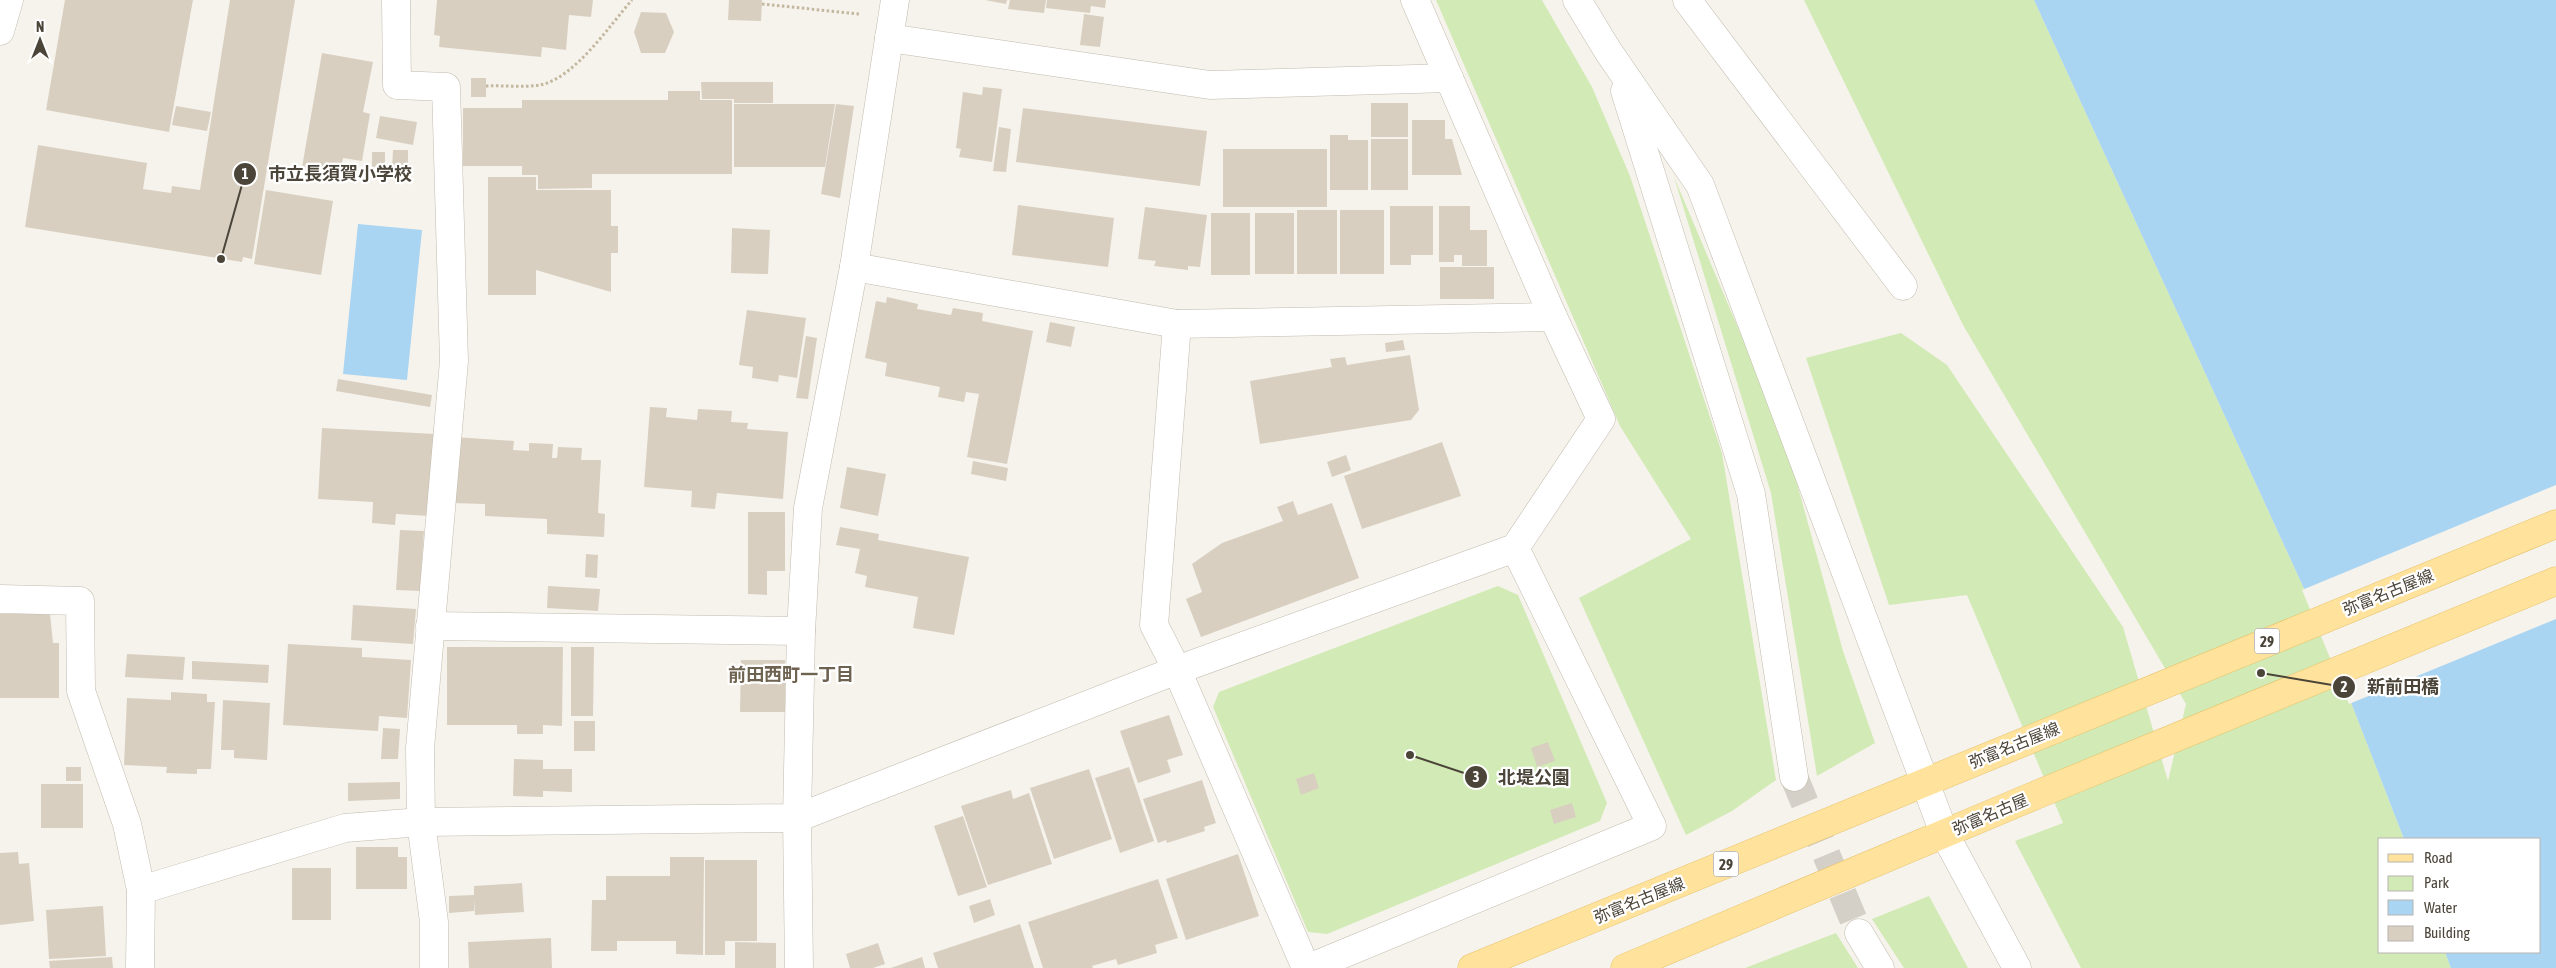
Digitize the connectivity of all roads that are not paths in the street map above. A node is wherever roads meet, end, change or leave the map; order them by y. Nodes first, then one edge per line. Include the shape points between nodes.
1 (9, 0) edge
2 (396, 0) edge
3 (1415, 0) edge
4 (1577, 0) edge
5 (1600, 0) edge
6 (1687, 0) edge
7 (892, 19) edge
8 (0, 31) edge
9 (1612, 57) junction
10 (1449, 78) junction
11 (854, 267) junction
12 (1903, 286) dead end
13 (1553, 317) junction
14 (1177, 324) junction
15 (2556, 524) edge
16 (1515, 548) junction
17 (2556, 582) edge
18 (0, 599) edge
19 (430, 626) junction
20 (801, 631) junction
21 (1177, 670) junction
22 (1794, 777) tunnel mouth
23 (1926, 782) junction
24 (797, 818) junction
25 (421, 822) junction
26 (1944, 833) junction
27 (141, 890) junction
28 (1858, 933) tunnel mouth
29 (140, 968) edge
30 (434, 968) edge
31 (799, 968) edge
32 (1307, 968) edge
33 (1472, 968) edge
34 (1625, 968) edge
35 (1880, 968) edge
36 (2016, 968) edge

1 - 8 street
2 - 19 street via 397,85 446,86 454,360
3 - 10 street
4 - 9 street
5 - 9 street
6 - 12 street
7 - 10 street via 1210,84
7 - 11 street
9 - 22 street via 1751,494
9 - 23 street via 1700,185
10 - 13 street
11 - 14 street
11 - 20 street via 808,508
13 - 14 street
13 - 16 street via 1601,419
14 - 21 street via 1154,625
15 - 23 main road, 弥富名古屋線 / 29
16 - 21 street
16 - 32 street via 1652,826
17 - 26 main road, 弥富名古屋
18 - 27 street via 80,601 82,692 127,824
19 - 20 street
19 - 25 street via 420,748
20 - 24 street
21 - 24 street
21 - 32 street
23 - 26 street
23 - 33 main road, 弥富名古屋線 / 29
24 - 25 street
24 - 31 street
25 - 27 street via 345,828
25 - 30 street via 434,922
26 - 34 main road
26 - 36 street
27 - 29 street
28 - 35 street

